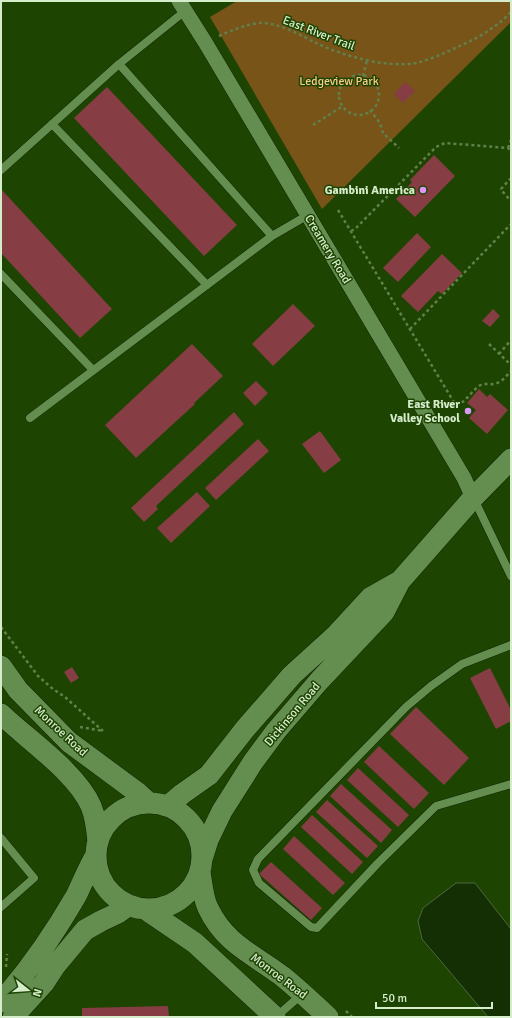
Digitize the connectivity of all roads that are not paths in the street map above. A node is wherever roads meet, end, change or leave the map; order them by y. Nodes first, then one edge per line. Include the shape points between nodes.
1 (182, 6) edge
2 (119, 64) junction
3 (52, 124) junction
4 (1, 170) edge
5 (308, 215) junction
6 (272, 236) junction
7 (1, 274) edge
8 (207, 285) junction
9 (94, 370) junction
10 (30, 418) dead end
11 (511, 459) edge
12 (473, 498) junction
13 (511, 576) edge
14 (400, 581) junction
15 (511, 645) edge
16 (1, 666) edge
17 (4, 722) edge
18 (511, 784) edge
19 (158, 804) junction
20 (1, 838) edge
21 (97, 848) junction
22 (201, 866) junction
23 (1, 907) edge
24 (137, 907) junction
25 (302, 993) junction
26 (1, 1002) edge
27 (13, 1017) edge
28 (276, 1017) edge
29 (328, 1017) edge

1 - 2 lane
1 - 5 street, Creamery Road
2 - 3 lane
2 - 6 lane
3 - 4 lane
3 - 8 lane
5 - 6 lane
5 - 12 street, Creamery Road via 464,478
6 - 8 lane
7 - 9 lane
8 - 9 lane
9 - 10 lane
11 - 12 street, Dickinson Road
12 - 13 lane
12 - 14 street, Dickinson Road
14 - 19 street, Dickinson Road via 370,598 335,636 292,675 209,775 182,794
14 - 22 street, Dickinson Road via 384,612 315,686 253,762 222,811 208,840
15 - 18 lane via 462,664 406,707 258,859 253,870 259,883 311,927 317,928 436,806
16 - 19 street, Monroe Road via 18,690 69,742 138,793
17 - 21 street via 70,776 82,790 96,820
19 - 21 street via 132,806 117,814 105,826
19 - 22 street via 182,814 194,827 201,842
20 - 23 lane via 34,878
21 - 24 street via 98,871 105,885 116,897
21 - 26 street via 85,879 58,927 37,958
22 - 24 street via 194,885 172,904 159,908
22 - 25 street, Monroe Road via 208,908 217,924 239,947
24 - 27 street via 118,913 85,930 44,983
24 - 28 street via 196,943
25 - 28 lane
25 - 29 street, Monroe Road

